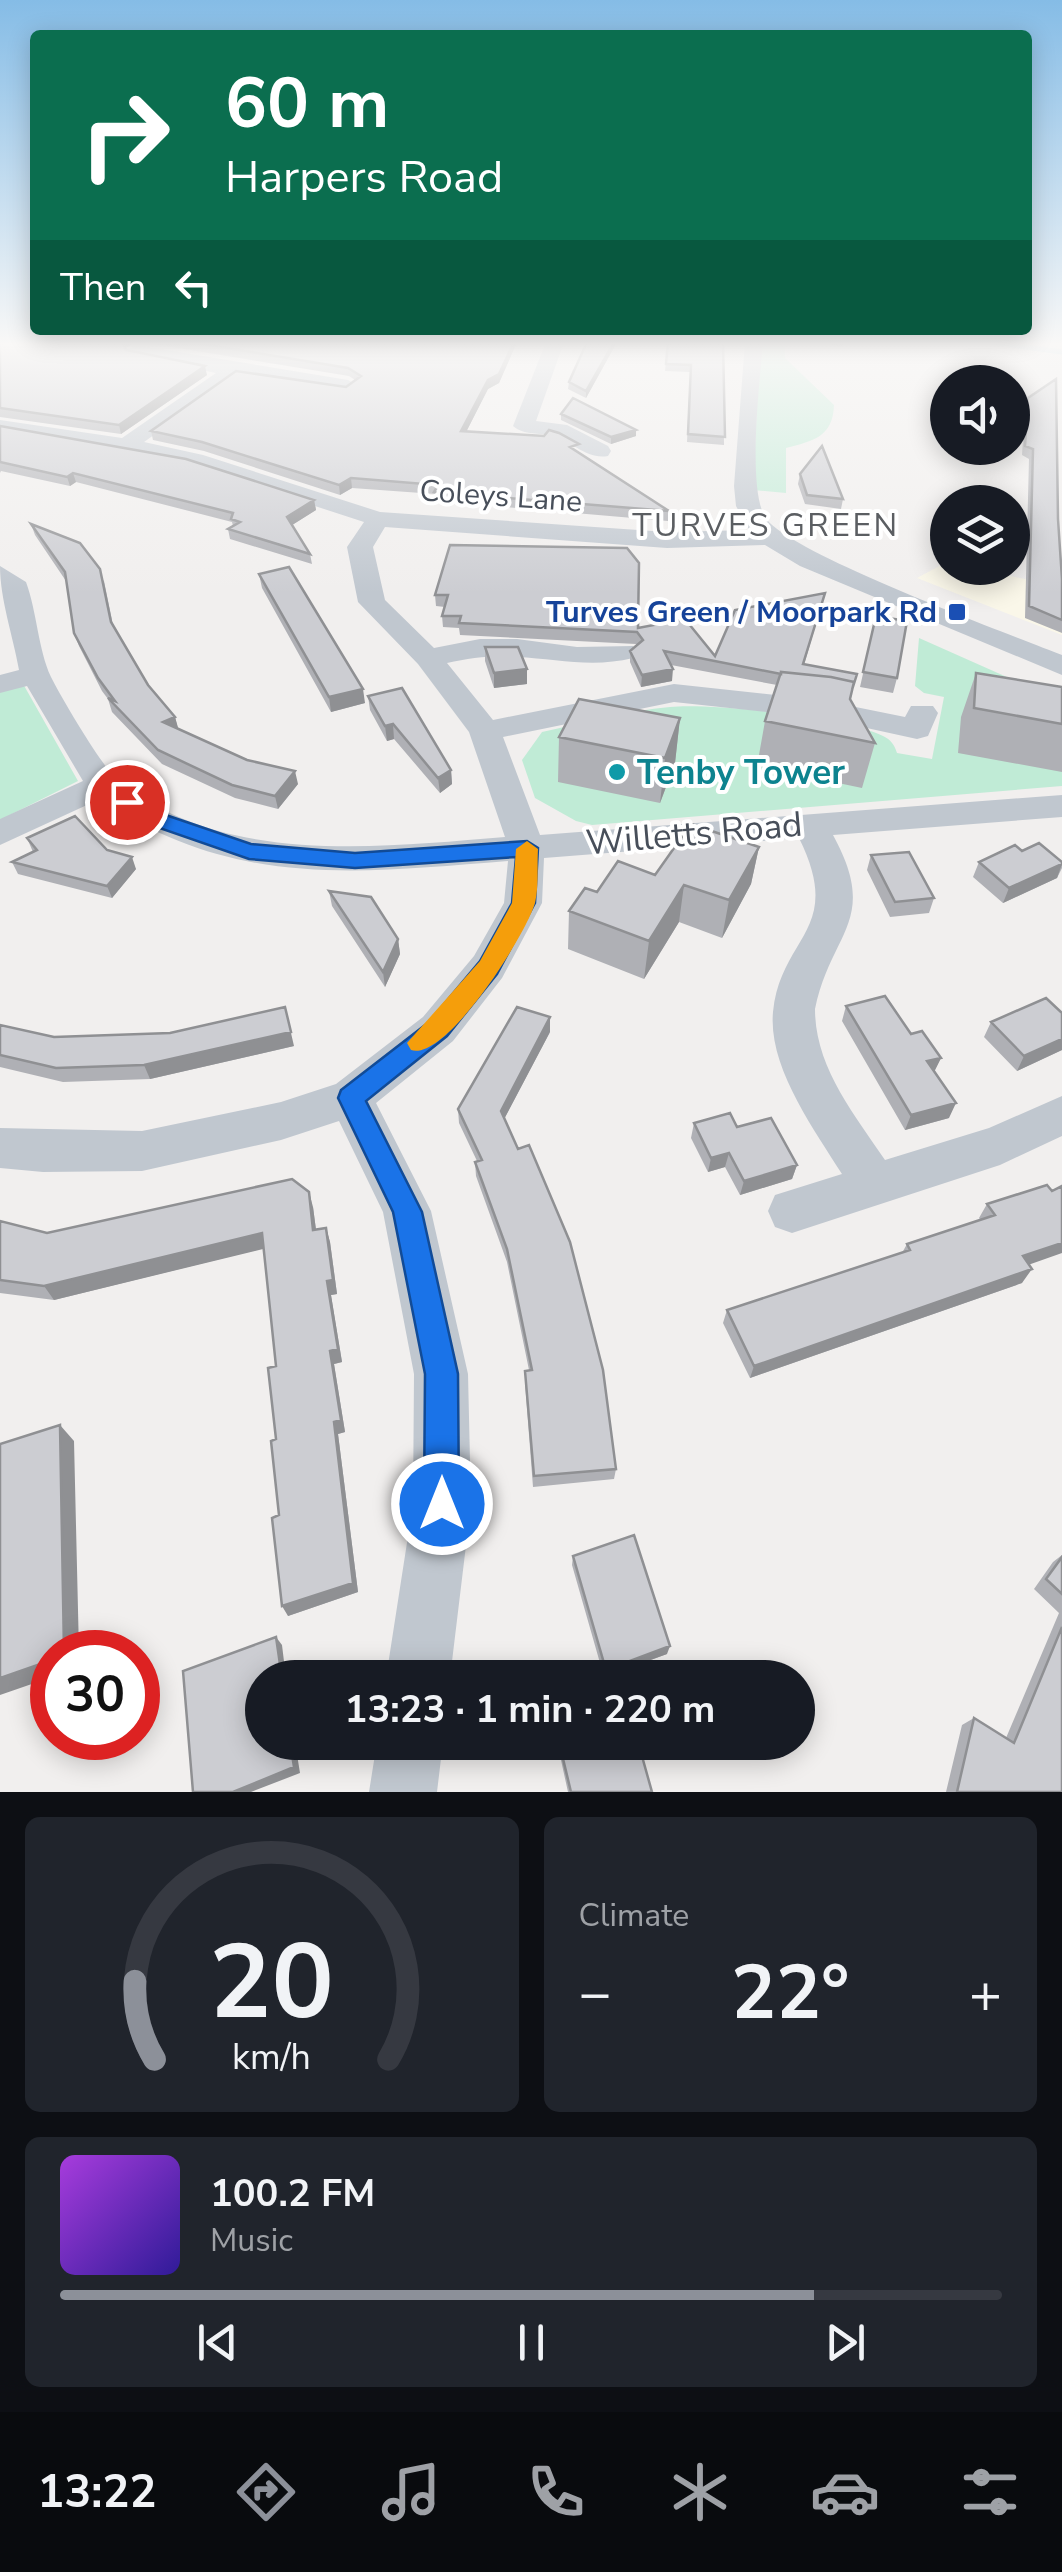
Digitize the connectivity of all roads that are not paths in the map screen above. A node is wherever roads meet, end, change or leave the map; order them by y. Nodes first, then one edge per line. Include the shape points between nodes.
1 (0, 426) edge
2 (153, 426) edge
3 (519, 426) edge
4 (750, 426) edge
5 (126, 444) junction
6 (600, 451) dead end
7 (378, 519) junction
8 (770, 537) junction
9 (0, 574) edge
10 (623, 652) dead end
11 (428, 658) junction
12 (1062, 666) edge
13 (34, 675) junction
14 (0, 684) edge
15 (484, 731) junction
16 (919, 731) dead end
17 (102, 785) junction
18 (1062, 806) edge
19 (810, 824) junction
20 (0, 833) edge
21 (527, 848) junction
22 (351, 1098) junction
23 (1062, 1115) edge
24 (0, 1148) edge
25 (873, 1183) junction
26 (792, 1211) dead end
27 (420, 1660) edge
28 (407, 1760) edge
29 (403, 1792) edge

1 - 5 street, Coleys Lane
2 - 5 street
3 - 6 street via 559,430
4 - 8 street via 750,516
5 - 7 street, Coleys Lane
7 - 8 street, Coleys Lane via 667,540
7 - 11 street via 360,547 372,602
8 - 12 street via 809,560
9 - 13 street, Willetts Road via 13,582 22,608
10 - 11 street via 579,667 517,648
11 - 15 street
13 - 14 street
13 - 17 street, Willetts Road
15 - 16 street via 674,693 804,707
15 - 21 street
17 - 20 street
17 - 21 street, Willetts Road via 152,818 249,852 355,860
18 - 19 street, Willetts Road
19 - 21 street, Willetts Road
19 - 25 street via 832,871 836,900 799,989 794,1022 803,1060
21 - 22 street via 523,903 488,967 438,1029
22 - 24 street via 282,1121 142,1151
22 - 27 street via 407,1212 441,1374 442,1504
23 - 25 street via 1000,1145
25 - 26 street
28 - 29 street

